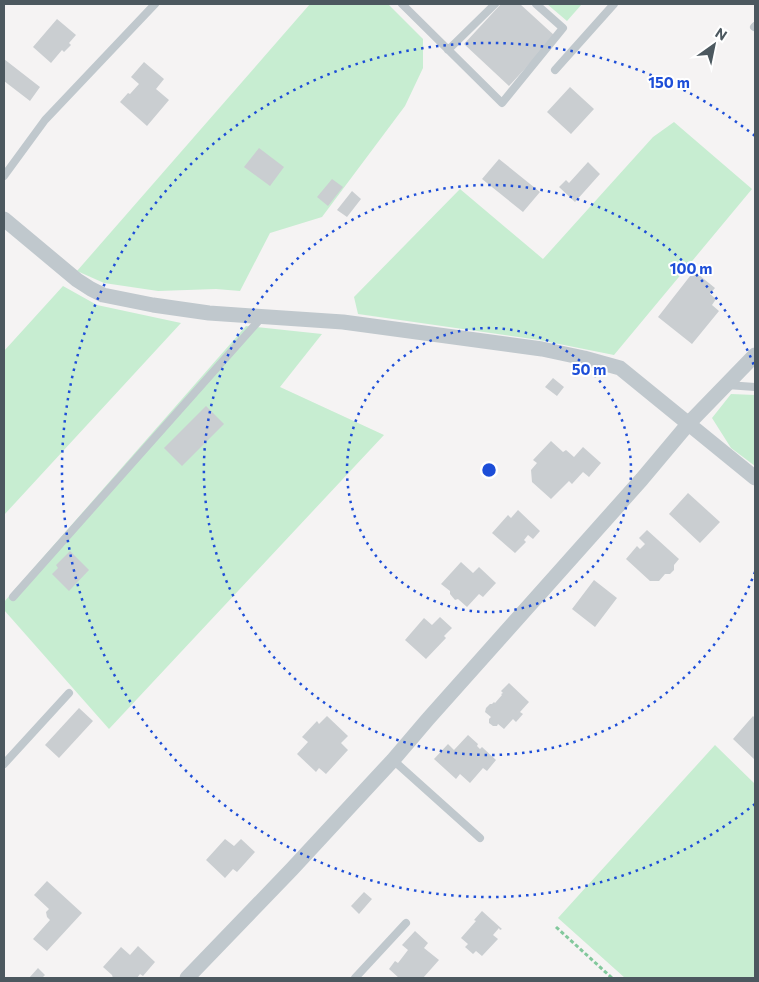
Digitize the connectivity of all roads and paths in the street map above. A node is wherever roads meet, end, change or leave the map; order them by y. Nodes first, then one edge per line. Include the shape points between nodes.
1 (155, 4) edge
2 (402, 4) edge
3 (495, 4) edge
4 (536, 4) edge
5 (614, 4) edge
6 (448, 50) junction
7 (555, 70) dead end
8 (4, 176) edge
9 (4, 219) edge
10 (262, 317) junction
11 (755, 355) edge
12 (725, 385) junction
13 (755, 387) edge
14 (689, 423) junction
15 (755, 478) edge
16 (13, 597) dead end
17 (69, 693) dead end
18 (393, 760) junction
19 (4, 764) edge
20 (480, 838) dead end
21 (406, 924) dead end
22 (556, 927) dead end
23 (191, 977) edge
24 (355, 978) edge
25 (612, 978) edge

1 - 8 lane via 45,120
2 - 6 lane
3 - 6 lane
4 - 6 lane via 564,28 502,102
5 - 7 lane
9 - 10 street via 77,280 103,295 209,313
10 - 14 street via 343,322 542,348 584,358 620,368
10 - 16 lane
11 - 12 street
12 - 13 lane
12 - 14 street
14 - 15 street
14 - 18 street
17 - 19 lane
18 - 20 lane
18 - 23 street
21 - 24 lane
22 - 25 path

